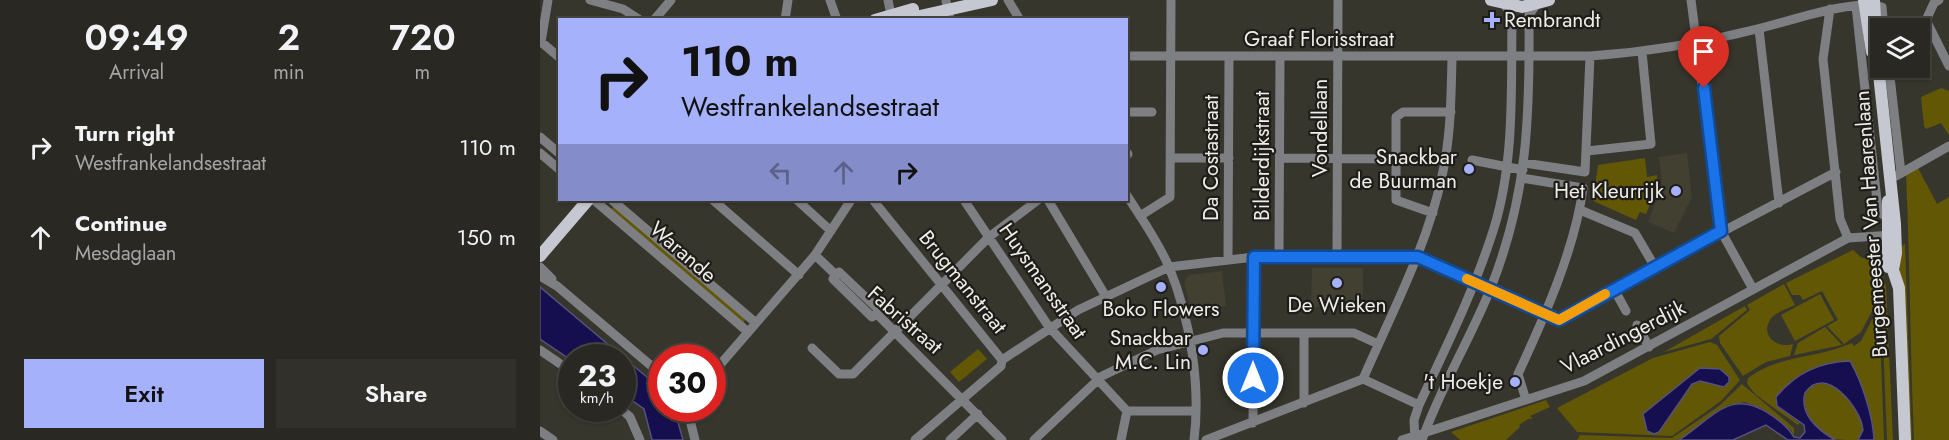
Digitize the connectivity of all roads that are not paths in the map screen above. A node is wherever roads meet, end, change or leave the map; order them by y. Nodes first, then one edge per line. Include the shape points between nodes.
1 (548, 0) edge
2 (590, 0) edge
3 (671, 0) edge
4 (788, 0) edge
5 (830, 0) edge
6 (888, 0) edge
7 (992, 0) edge
8 (1008, 0) edge
9 (1171, 0) edge
10 (1338, 0) edge
11 (1491, 0) edge
12 (1549, 0) edge
13 (1691, 0) edge
14 (1940, 0) edge
15 (1503, 2) edge
16 (1538, 2) edge
17 (1866, 3) edge
18 (949, 7) edge
19 (1830, 9) junction
20 (637, 18) edge
21 (656, 18) edge
22 (785, 18) edge
23 (836, 18) edge
24 (895, 18) edge
25 (1019, 18) edge
26 (1883, 18) edge
27 (1759, 28) junction
28 (540, 41) edge
29 (1699, 42) junction
30 (1642, 52) junction
31 (558, 56) edge
32 (1590, 56) junction
33 (1128, 57) edge
34 (1171, 57) junction
35 (1229, 57) junction
36 (1280, 57) junction
37 (1338, 57) junction
38 (1452, 58) junction
39 (1512, 58) junction
40 (1530, 58) junction
41 (1949, 66) edge
42 (1889, 78) edge
43 (1128, 112) edge
44 (1170, 112) junction
45 (1451, 112) junction
46 (540, 137) edge
47 (1949, 146) edge
48 (558, 152) edge
49 (1587, 152) junction
50 (540, 153) edge
51 (1170, 158) junction
52 (1229, 158) junction
53 (1280, 158) junction
54 (1338, 159) junction
55 (1396, 159) junction
56 (1472, 160) dead end
57 (1507, 167) junction
58 (558, 168) edge
59 (1523, 170) junction
60 (1836, 172) junction
61 (1892, 177) junction
62 (1128, 197) edge
63 (579, 201) edge
64 (587, 201) edge
65 (595, 201) edge
66 (613, 201) edge
67 (715, 201) edge
68 (798, 201) edge
69 (850, 201) edge
70 (874, 201) edge
71 (965, 201) edge
72 (1037, 201) edge
73 (1049, 201) edge
74 (1779, 203) junction
75 (1580, 210) junction
76 (1433, 213) junction
77 (1140, 216) junction
78 (1886, 217) junction
79 (831, 231) junction
80 (1721, 231) junction
81 (1891, 235) junction
82 (989, 237) junction
83 (1848, 238) junction
84 (540, 247) edge
85 (815, 255) junction
86 (540, 256) edge
87 (1254, 257) junction
88 (1279, 257) junction
89 (1337, 257) junction
90 (1418, 257) junction
91 (1228, 260) junction
92 (540, 267) edge
93 (1169, 267) junction
94 (1655, 267) junction
95 (799, 275) junction
96 (540, 276) edge
97 (1474, 282) junction
98 (941, 284) junction
99 (557, 286) junction
100 (1614, 289) junction
101 (1753, 289) junction
102 (1490, 290) junction
103 (1105, 295) junction
104 (1626, 311) dead end
105 (1545, 315) junction
106 (756, 323) junction
107 (1637, 325) dead end
108 (1049, 327) junction
109 (748, 332) junction
110 (897, 332) junction
111 (1253, 333) junction
112 (1304, 333) junction
113 (1189, 342) junction
114 (1378, 344) junction
115 (1649, 347) junction
116 (812, 348) dead end
117 (540, 350) edge
118 (726, 358) edge
119 (1002, 360) junction
120 (558, 362) edge
121 (648, 363) edge
122 (1363, 379) junction
123 (1097, 381) junction
124 (962, 397) junction
125 (1526, 400) junction
126 (1304, 403) junction
127 (1419, 405) junction
128 (1127, 411) junction
129 (1196, 411) junction
130 (978, 414) junction
131 (632, 422) edge
132 (690, 422) edge
133 (1253, 423) junction
134 (540, 431) edge
135 (1419, 437) edge
136 (1194, 439) edge
137 (553, 440) edge
138 (640, 440) edge
139 (694, 440) edge
140 (915, 440) edge
141 (950, 440) edge
142 (1002, 440) edge
143 (1034, 440) edge
144 (1121, 440) edge
145 (1205, 440) edge
146 (1402, 440) edge
147 (1900, 440) edge
148 (1905, 440) edge

1 - 28 street
2 - 20 street via 623,9
3 - 21 street
4 - 22 street
5 - 23 street
6 - 24 street
7 - 18 main road
8 - 25 street
9 - 34 street
10 - 37 street, Vondellaan
11 - 15 main road
12 - 16 main road
13 - 29 street
14 - 41 street via 1934,3 1926,20
15 - 16 main road via 1522,7
15 - 39 street via 1512,15
16 - 40 street via 1529,15
17 - 19 street, Graaf Florisstraat
17 - 26 street via 1882,7
17 - 61 main road, Burgemeester Van Haarenlaan
17 - 78 street, Burgemeester Van Haarenlaan via 1878,210
18 - 24 main road
19 - 27 street, Graaf Florisstraat
19 - 60 street via 1823,59
27 - 29 street, Graaf Florisstraat
27 - 74 street
28 - 31 street
29 - 30 street, Graaf Florisstraat
29 - 80 street
30 - 32 street, Graaf Florisstraat
30 - 49 street via 1652,144
32 - 40 street, Graaf Florisstraat
32 - 49 street
33 - 34 street, Graaf Florisstraat
34 - 35 street, Graaf Florisstraat
34 - 44 street
35 - 36 street, Graaf Florisstraat
35 - 52 street, Da Costastraat
36 - 37 street, Graaf Florisstraat
36 - 53 street, Bilderdijkstraat
37 - 38 street, Graaf Florisstraat
37 - 54 street, Vondellaan
38 - 39 street, Graaf Florisstraat
38 - 45 street
39 - 40 street, Graaf Florisstraat
39 - 57 street
40 - 59 street via 1530,114
42 - 61 street, Burgemeester Van Haarenlaan
43 - 44 street
44 - 51 street
45 - 55 street via 1398,113
45 - 76 street via 1443,175
46 - 48 street
47 - 61 street
49 - 59 street via 1585,171
50 - 58 street
51 - 52 street
51 - 77 street via 1170,197
52 - 91 street, Da Costastraat
53 - 54 street
53 - 88 street, Bilderdijkstraat
54 - 55 street
54 - 89 street, Vondellaan
55 - 76 street via 1396,200
56 - 57 street
57 - 59 street
57 - 97 street via 1495,227
59 - 75 street via 1583,188
59 - 102 street via 1509,235
60 - 74 street
60 - 83 street via 1840,219
61 - 78 main road, Burgemeester Van Haarenlaan
61 - 81 main road, Burgemeester Van Haarenlaan
62 - 77 street
63 - 84 main road
64 - 86 main road
65 - 109 street, Warande
66 - 106 street, Warande
67 - 95 street
68 - 79 street
69 - 79 street
70 - 98 street, Brugmanstraat
71 - 82 street, Huysmansstraat
72 - 82 street
73 - 103 street
74 - 80 street
75 - 94 street via 1635,233
75 - 105 street
76 - 90 street
77 - 93 street
78 - 81 main road, Burgemeester Van Haarenlaan
79 - 85 street
80 - 94 street
80 - 101 street
81 - 83 street, Vlaardingerdijk
81 - 147 main road, Burgemeester Van Haarenlaan via 1889,271 1893,284
81 - 148 main road, Burgemeester Van Haarenlaan via 1899,288
82 - 98 street
82 - 108 street, Huysmansstraat
83 - 101 street, Vlaardingerdijk
85 - 95 street
85 - 110 street, Fabristraat via 872,317 877,313
87 - 88 street
87 - 91 street
87 - 111 street
88 - 89 street
89 - 90 street
90 - 97 street
90 - 114 street
91 - 93 street
92 - 99 street
93 - 103 street
93 - 113 street
94 - 100 street
95 - 106 street
96 - 99 street
97 - 102 street
97 - 127 street
98 - 110 street
98 - 119 street, Brugmanstraat
99 - 121 street
100 - 104 street
100 - 105 street via 1559,320
101 - 115 street, Vlaardingerdijk
102 - 105 street
102 - 135 street
103 - 108 street
105 - 125 street via 1518,374
106 - 109 street
107 - 115 street
108 - 119 street
108 - 123 street, Huysmansstraat
109 - 118 street
110 - 116 street via 854,374 839,374
110 - 124 street, Fabristraat
111 - 112 street
111 - 113 street via 1223,333
111 - 133 street
112 - 114 street via 1354,333
112 - 126 street
113 - 123 street via 1157,350
113 - 129 street
114 - 122 street
115 - 125 street, Vlaardingerdijk via 1584,381
117 - 120 street
119 - 124 street via 1001,366
122 - 126 street
122 - 127 street
123 - 128 street, Huysmansstraat
123 - 143 street
124 - 130 street, Fabristraat
124 - 140 street
125 - 135 street, Vlaardingerdijk
126 - 133 street
127 - 135 street via 1414,420
128 - 129 street
128 - 144 street
129 - 136 street
130 - 141 street
130 - 142 street, Fabristraat
131 - 138 street
132 - 139 street
133 - 145 street
134 - 137 street
135 - 146 street, Vlaardingerdijk
136 - 145 street

